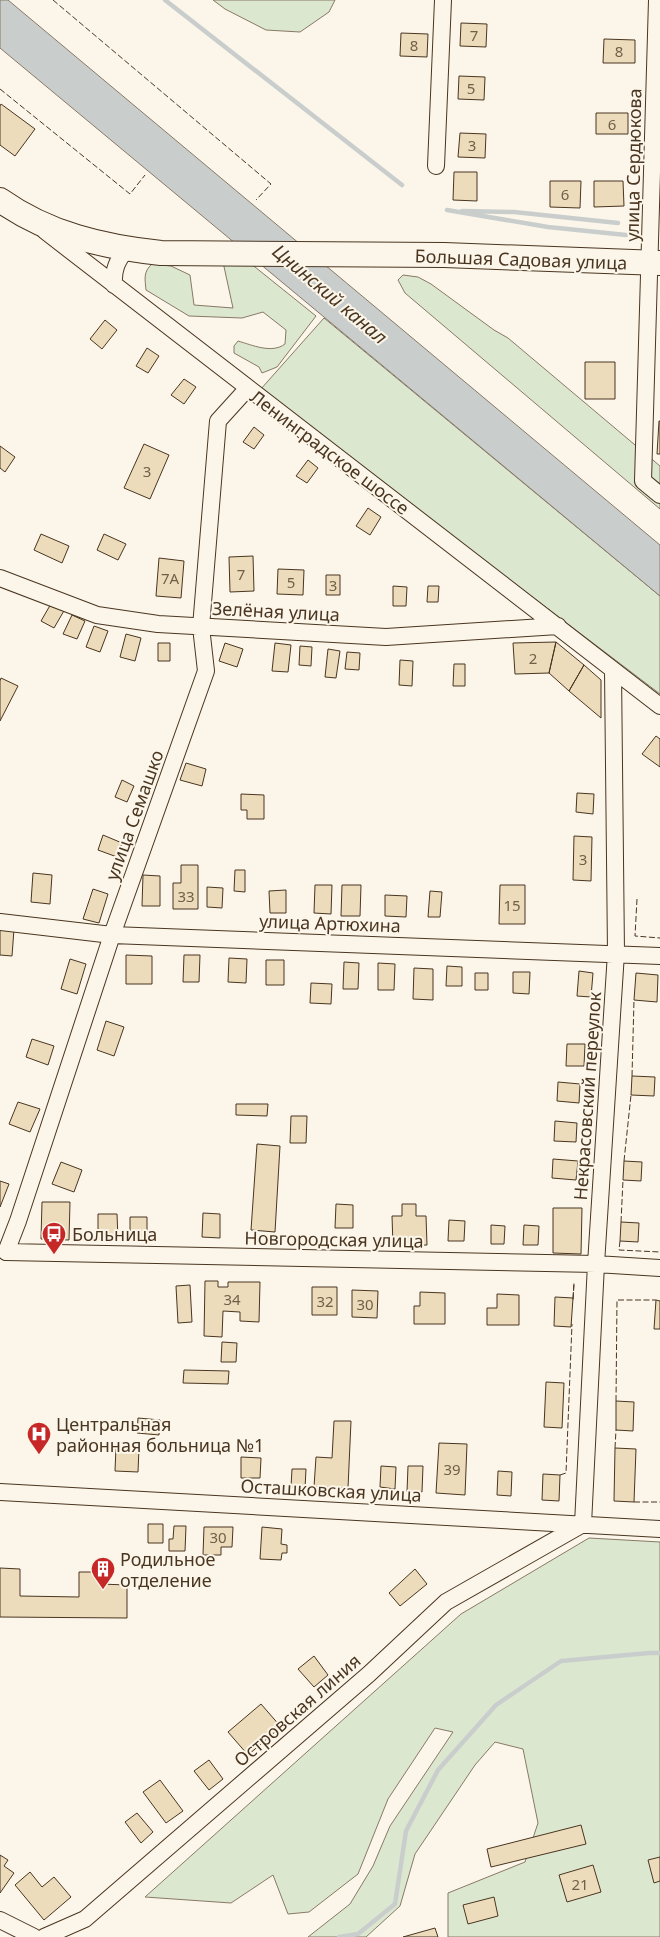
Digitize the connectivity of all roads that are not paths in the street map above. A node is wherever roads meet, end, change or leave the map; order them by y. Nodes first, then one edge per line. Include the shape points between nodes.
1 (442, 0) edge
2 (657, 0) edge
3 (436, 166) dead end
4 (0, 200) edge
5 (30, 219) junction
6 (127, 249) junction
7 (655, 262) edge
8 (114, 285) junction
9 (247, 389) junction
10 (660, 495) edge
11 (0, 578) edge
12 (558, 626) junction
13 (201, 627) junction
14 (613, 671) junction
15 (660, 706) edge
16 (0, 922) edge
17 (112, 935) junction
18 (616, 953) junction
19 (660, 956) edge
20 (6, 1252) joint
21 (596, 1264) junction
22 (660, 1268) edge
23 (0, 1492) edge
24 (583, 1524) junction
25 (660, 1529) edge
26 (0, 1920) edge
27 (34, 1937) edge
28 (44, 1937) edge

1 - 3 street
2 - 7 street, улица Сердюкова
4 - 5 highway, Ленинградское шоссе
5 - 6 highway, Большая Садовая улица via 65,234
5 - 8 street, Ленинградское шоссе
6 - 7 highway, Большая Садовая улица via 161,253 444,255
6 - 8 street via 114,269
7 - 10 street, улица Сердюкова via 643,481
8 - 9 street, Ленинградское шоссе
9 - 12 street, Ленинградское шоссе
9 - 13 street, улица Семашко via 218,421
11 - 13 street, Зелёная улица via 97,615
12 - 13 street, Зелёная улица via 386,637
12 - 14 street, Ленинградское шоссе
13 - 17 street, улица Семашко via 206,671
14 - 15 street, Ленинградское шоссе
14 - 18 street, Некрасовский переулок
16 - 17 street, улица Артюхина
17 - 18 street, улица Артюхина
17 - 20 street, улица Семашко
18 - 19 street, улица Артюхина
18 - 21 street, Некрасовский переулок
20 - 21 street, Новгородская улица
21 - 22 street, Новгородская улица
21 - 24 street, Некрасовский переулок
23 - 24 street, Осташковская улица
24 - 25 street, Осташковская улица
24 - 28 street, Островская линия via 446,1602 369,1674 85,1919
26 - 27 street

